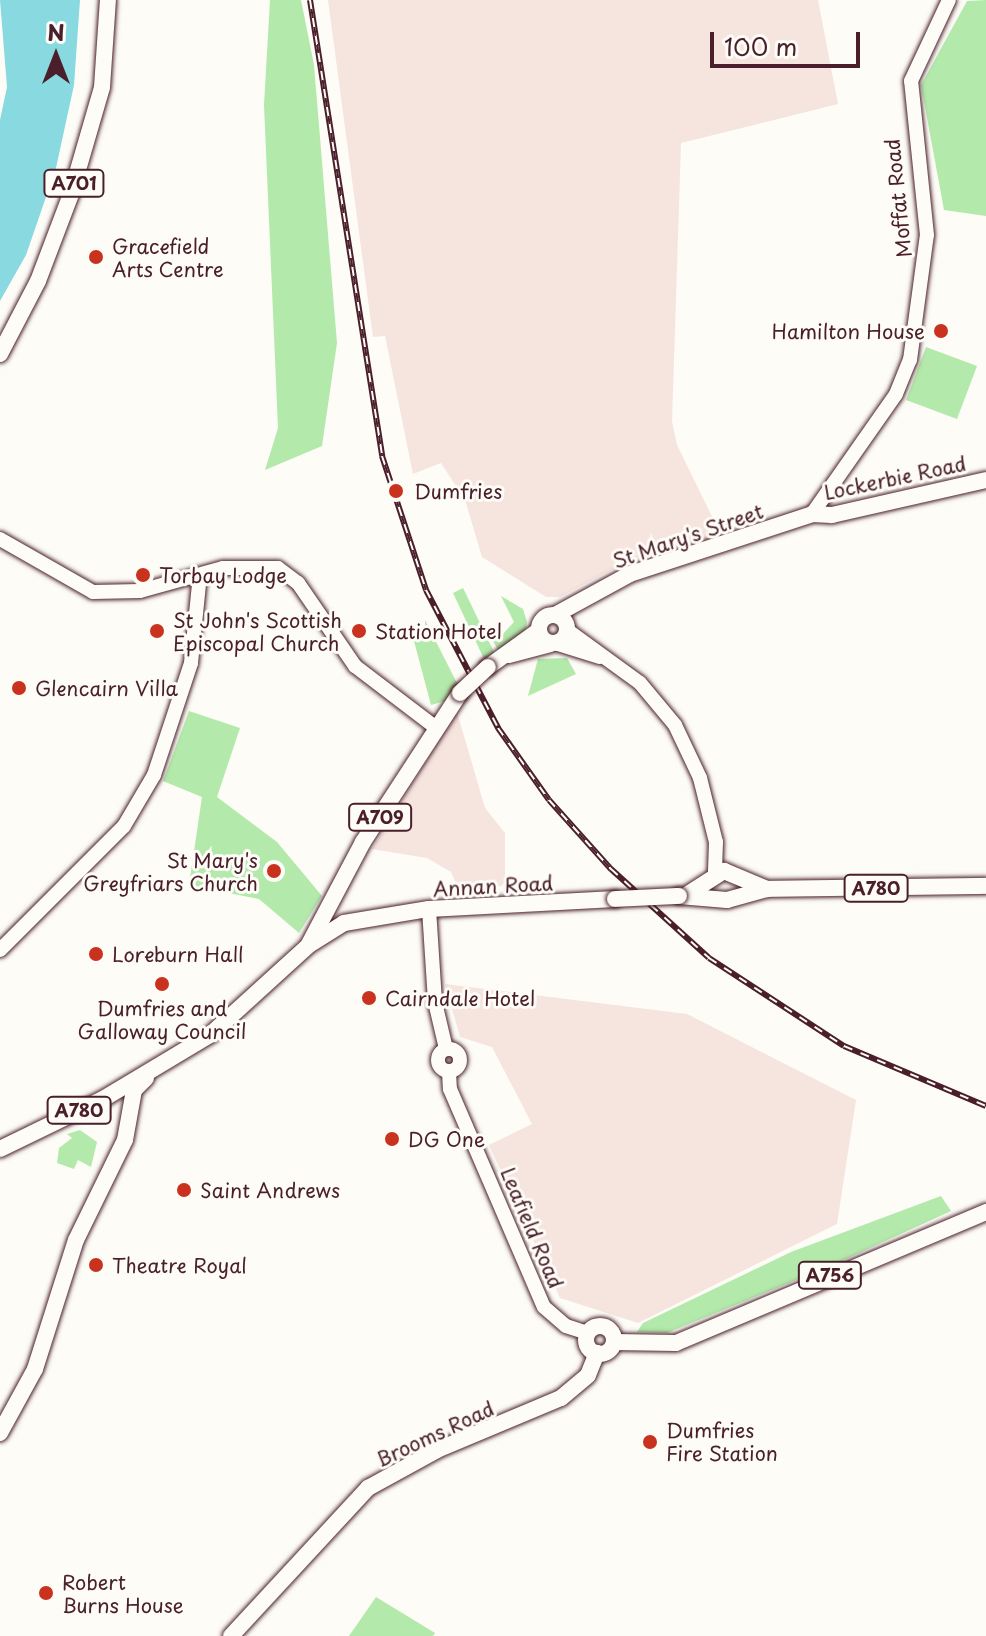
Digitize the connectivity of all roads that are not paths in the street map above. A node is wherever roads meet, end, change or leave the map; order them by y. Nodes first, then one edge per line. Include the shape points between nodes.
1 (108, 0) edge
2 (949, 0) edge
3 (0, 354) edge
4 (986, 480) edge
5 (812, 514) junction
6 (0, 539) edge
7 (200, 575) junction
8 (563, 623) junction
9 (538, 631) junction
10 (553, 644) junction
11 (509, 655) junction
12 (608, 659) junction
13 (435, 727) junction
14 (716, 842) junction
15 (735, 874) junction
16 (714, 878) junction
17 (986, 886) edge
18 (337, 888) junction
19 (767, 889) junction
20 (739, 893) junction
21 (683, 895) junction
22 (717, 897) junction
23 (429, 909) junction
24 (361, 918) junction
25 (309, 945) junction
26 (0, 950) edge
27 (155, 1068) junction
28 (103, 1099) junction
29 (132, 1103) junction
30 (0, 1149) edge
31 (986, 1212) edge
32 (588, 1333) junction
33 (614, 1342) junction
34 (597, 1353) junction
35 (0, 1433) edge
36 (231, 1636) edge

1 - 3 main road, A701 via 102,87 71,194 38,281
2 - 5 street, Moffat Road via 911,81 927,246 910,360 888,407
4 - 5 main road, Lockerbie Road
5 - 8 main road, St Mary's Street via 630,574 580,603
6 - 7 street via 93,592 140,591
7 - 13 street via 242,566 278,568 298,583 355,666
7 - 26 street via 191,663 154,775 124,826
8 - 9 main road via 543,618
8 - 10 main road
8 - 12 street
9 - 10 main road
9 - 11 main road, A709
10 - 11 main road, A709
10 - 12 street
11 - 13 main road, A709, bridge via 460,693
12 - 14 street via 640,683 675,725 700,778
13 - 18 main road, A709
14 - 15 street
14 - 16 street
15 - 16 main road, Annan Road
15 - 19 main road, A780
15 - 20 main road
16 - 21 main road, Annan Road / A780
16 - 22 main road
17 - 19 main road, A780
18 - 24 main road via 340,905
18 - 25 main road, A709
19 - 20 main road, A780
20 - 22 main road, Annan Road
21 - 22 main road, Annan Road / A780
21 - 23 main road, Annan Road / A780, bridge
23 - 24 main road, Annan Road / A780
23 - 32 street, Leafield Road via 435,1002 446,1049 461,1060 449,1072 450,1089 544,1307 566,1326
24 - 25 main road, Annan Road / A780
25 - 27 main road, A780 via 210,1035
27 - 28 main road, A780
27 - 29 main road via 134,1090
28 - 29 main road, A780 via 123,1095
28 - 30 main road, A780
29 - 35 main road via 125,1140 76,1240 35,1369
31 - 33 main road, A756 via 676,1343
32 - 33 main road, A756 via 604,1327
32 - 34 main road via 588,1345
33 - 34 main road
34 - 36 main road, Brooms Road via 588,1375 561,1398 437,1450 368,1488

